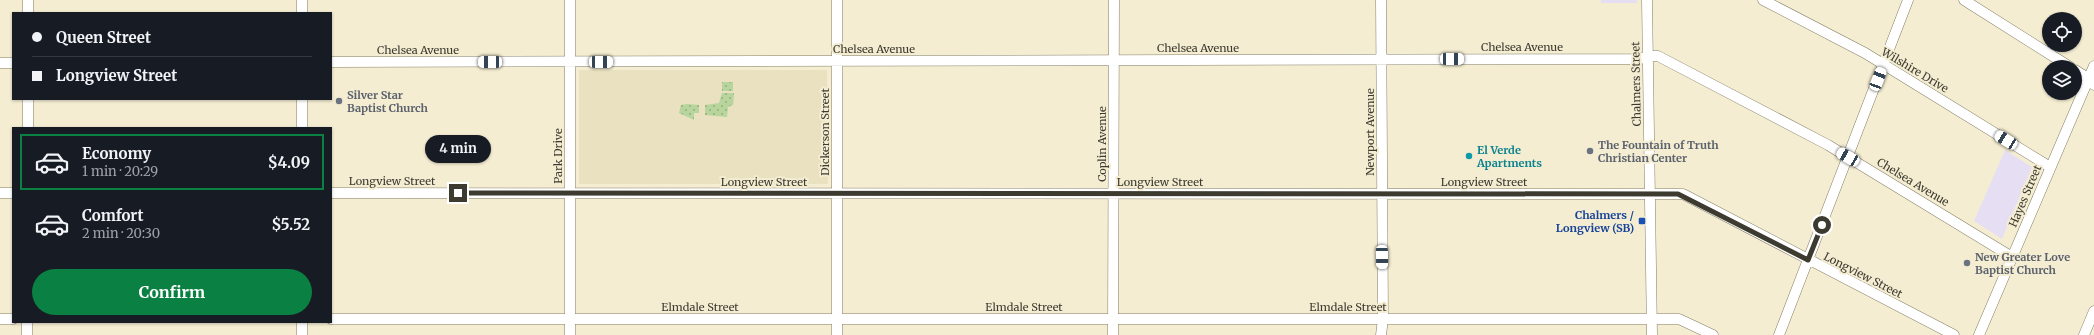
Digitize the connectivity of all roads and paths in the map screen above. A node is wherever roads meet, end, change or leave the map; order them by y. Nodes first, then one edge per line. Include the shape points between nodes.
1 (28, 0) edge
2 (302, 0) edge
3 (570, 0) edge
4 (837, 0) edge
5 (1114, 0) edge
6 (1381, 0) edge
7 (1647, 0) edge
8 (1763, 0) edge
9 (1908, 0) edge
10 (1964, 0) edge
11 (28, 12) edge
12 (302, 12) edge
13 (1648, 56) junction
14 (1381, 59) junction
15 (1114, 60) junction
16 (2059, 60) edge
17 (836, 61) junction
18 (332, 62) edge
19 (569, 62) junction
20 (0, 63) edge
21 (12, 63) edge
22 (1883, 64) junction
23 (2094, 66) edge
24 (2082, 75) edge
25 (2091, 82) edge
26 (28, 100) edge
27 (302, 100) edge
28 (28, 127) edge
29 (302, 127) edge
30 (1848, 157) junction
31 (2050, 168) junction
32 (0, 193) edge
33 (12, 193) edge
34 (332, 193) edge
35 (1114, 193) junction
36 (570, 194) junction
37 (837, 194) junction
38 (1382, 194) junction
39 (1649, 194) junction
40 (2012, 257) junction
41 (1808, 260) junction
42 (2094, 311) edge
43 (0, 319) edge
44 (12, 319) edge
45 (332, 319) edge
46 (570, 319) junction
47 (837, 319) junction
48 (1113, 319) junction
49 (1383, 319) junction
50 (1652, 319) junction
51 (27, 323) edge
52 (302, 323) edge
53 (27, 335) edge
54 (302, 335) edge
55 (570, 335) edge
56 (838, 335) edge
57 (1114, 335) edge
58 (1381, 335) edge
59 (1652, 335) edge
60 (1713, 335) edge
61 (1779, 335) edge
62 (1954, 335) edge
63 (1979, 335) edge
64 (2084, 335) edge

1 - 11 street
2 - 12 street
3 - 19 street, Park Drive
4 - 17 street, Dickerson Street
5 - 15 street, Coplin Avenue
6 - 14 street, Newport Avenue
7 - 13 street, Chalmers Street
8 - 22 street, Wilshire Drive
9 - 22 street
10 - 16 street
13 - 14 street, Chelsea Avenue via 1640,59
13 - 30 street, Chelsea Avenue via 1658,56
13 - 39 street, Chalmers Street
14 - 15 street, Chelsea Avenue
14 - 38 street, Newport Avenue
15 - 17 street, Chelsea Avenue
15 - 35 street, Coplin Avenue
17 - 19 street, Chelsea Avenue
17 - 37 street, Dickerson Street
18 - 19 street, Chelsea Avenue
19 - 36 street, Park Drive
20 - 21 street
22 - 30 street
22 - 31 street, Wilshire Drive
23 - 25 street, Hayes Street
24 - 25 street
25 - 31 street, Hayes Street
26 - 28 street
27 - 29 street
30 - 40 street, Chelsea Avenue
30 - 41 street
31 - 40 street, Hayes Street
32 - 33 street
34 - 36 street, Longview Street
35 - 37 street, Longview Street
35 - 38 street, Longview Street
35 - 48 street, Coplin Avenue
36 - 37 street, Longview Street
36 - 46 street, Park Drive
37 - 47 street, Dickerson Street
38 - 39 street, Longview Street
38 - 49 street, Newport Avenue
39 - 41 street, Longview Street via 1682,194
39 - 50 street, Chalmers Street
40 - 63 street, Hayes Street
41 - 61 street
41 - 62 street, Longview Street
42 - 64 street
43 - 44 street
45 - 46 street, Elmdale Street
46 - 47 street, Elmdale Street
46 - 55 street, Park Drive
47 - 48 street, Elmdale Street
47 - 56 street, Dickerson Street
48 - 49 street, Elmdale Street
48 - 57 street, Coplin Avenue
49 - 50 street, Elmdale Street
49 - 58 street, Newport Avenue
50 - 59 street, Chalmers Street
50 - 60 street, Elmdale Street via 1679,319
51 - 53 street
52 - 54 street

